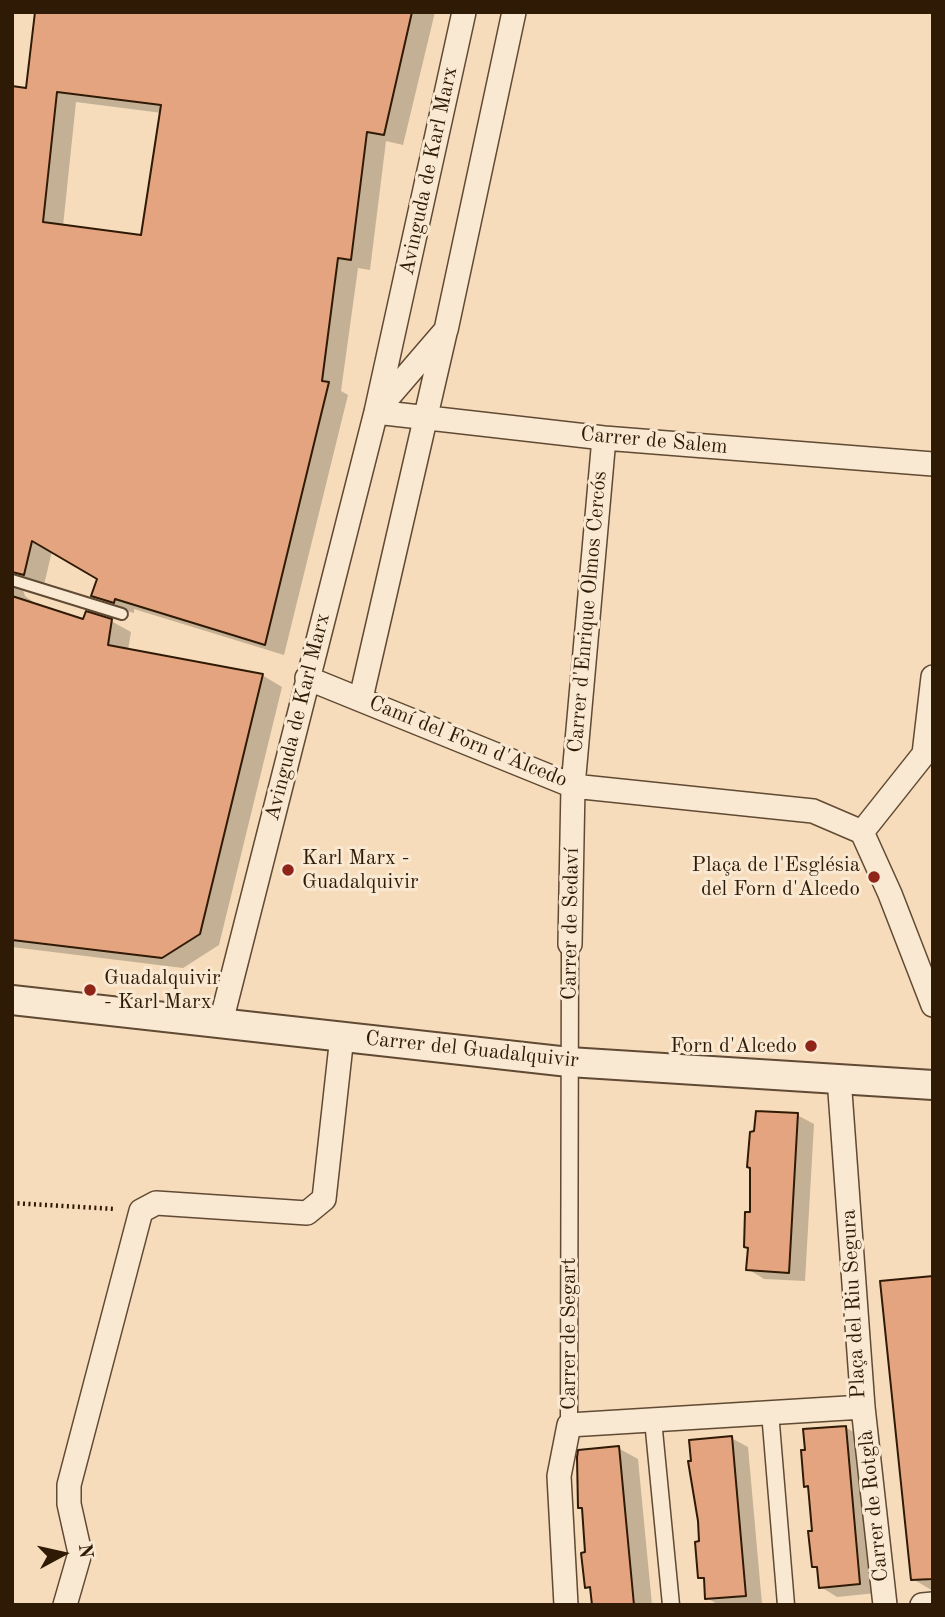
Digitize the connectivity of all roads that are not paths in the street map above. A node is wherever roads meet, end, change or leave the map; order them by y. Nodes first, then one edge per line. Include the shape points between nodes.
1 (464, 12) edge
2 (514, 12) edge
3 (446, 330) junction
4 (376, 412) junction
5 (427, 418) junction
6 (604, 438) junction
7 (933, 464) edge
8 (12, 580) edge
9 (122, 614) dead end
10 (933, 677) edge
11 (307, 678) junction
12 (360, 698) junction
13 (573, 786) junction
14 (862, 832) junction
15 (570, 944) joint
16 (12, 1000) edge
17 (933, 1005) edge
18 (222, 1022) junction
19 (342, 1036) junction
20 (569, 1062) junction
21 (839, 1078) junction
22 (933, 1085) edge
23 (863, 1407) junction
24 (770, 1412) junction
25 (653, 1420) junction
26 (569, 1425) junction
27 (933, 1604) edge
28 (65, 1605) edge
29 (566, 1605) edge
30 (671, 1605) edge
31 (786, 1605) edge
32 (886, 1605) edge
33 (922, 1605) edge

1 - 4 street, Avinguda de Karl Marx
2 - 3 street, Avinguda de Karl Marx
3 - 4 street, Avinguda de Karl Marx
3 - 5 street, Avinguda de Karl Marx
4 - 5 street, Carrer de Salem
4 - 11 street, Avinguda de Karl Marx
5 - 6 street, Carrer de Salem
5 - 12 street, Avinguda de Karl Marx
6 - 7 street, Carrer de Salem
6 - 13 street, Carrer d'Enrique Olmos Cercós
8 - 9 lane
10 - 14 street via 924,754
11 - 12 street, Camí del Forn d'Alcedo
11 - 18 street, Avinguda de Karl Marx
12 - 13 street, Camí del Forn d'Alcedo
13 - 14 street, Camí del Forn d'Alcedo via 813,811
13 - 15 street, Carrer de Sedaví
14 - 17 street
15 - 20 street, Carrer de Sedaví
16 - 18 street, Carrer del Guadalquivir
18 - 19 street, Carrer del Guadalquivir
19 - 20 street, Carrer del Guadalquivir
19 - 28 street via 324,1199 307,1213 156,1203 141,1211 69,1485 80,1553
20 - 21 street, Carrer del Guadalquivir
20 - 26 street, Carrer de Segart
21 - 22 street, Carrer del Guadalquivir
21 - 23 street, Plaça del Riu Segura
23 - 24 street, Plaça del Riu Segura
23 - 32 street, Carrer de Rotglà
24 - 25 street, Plaça del Riu Segura
24 - 31 street
25 - 26 street, Plaça del Riu Segura
25 - 30 street
26 - 29 street, Carrer de Segart via 559,1476
27 - 33 street

